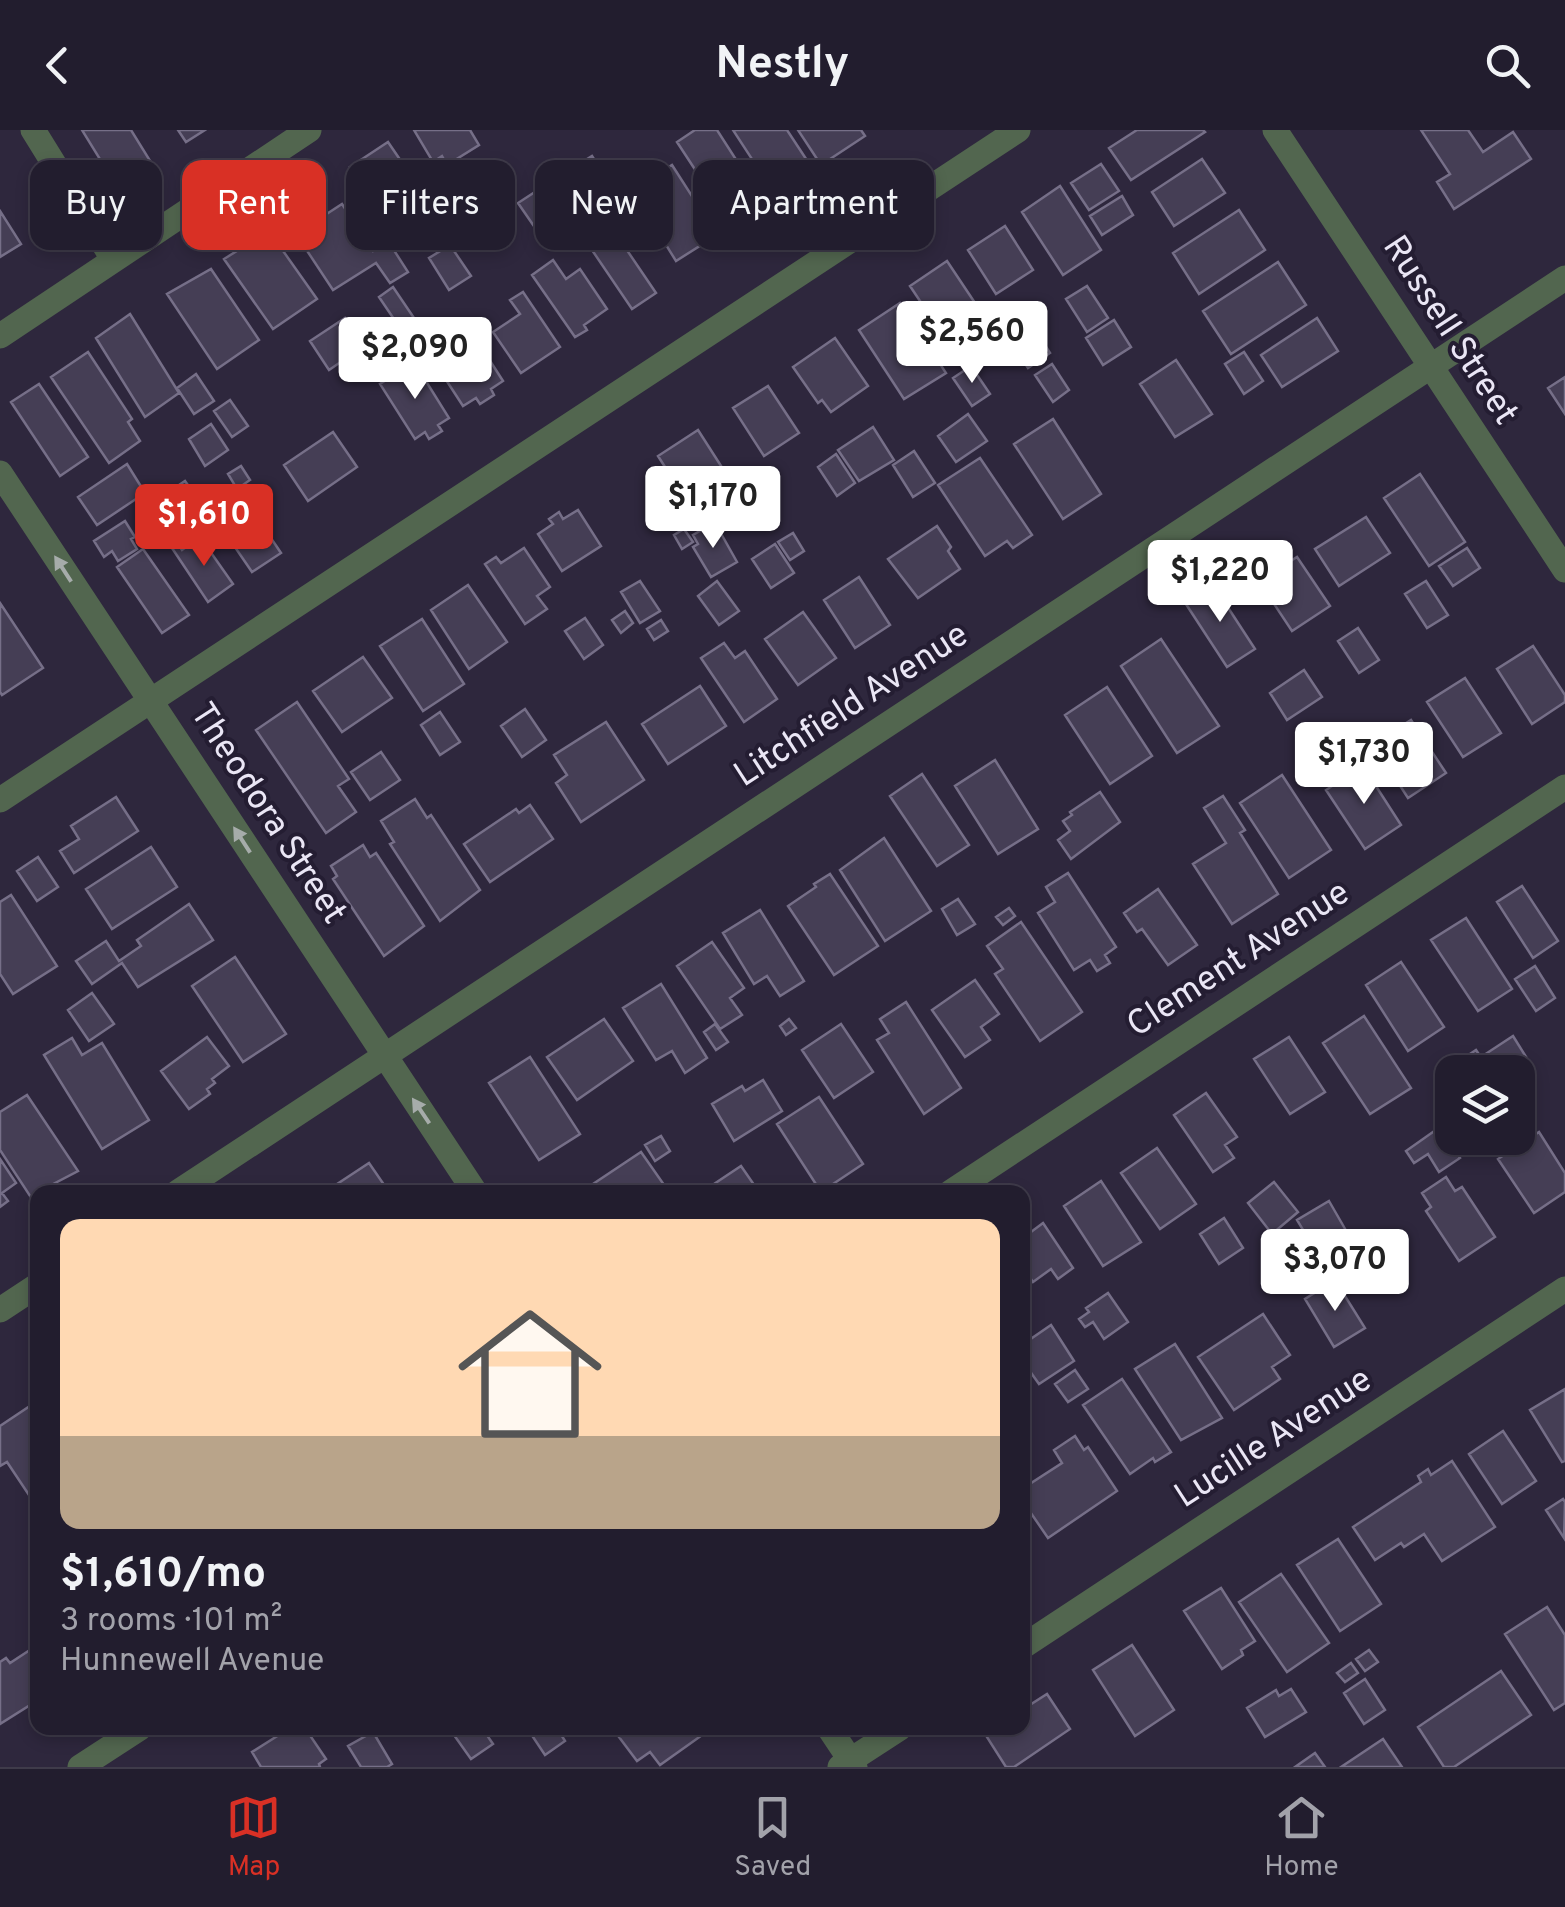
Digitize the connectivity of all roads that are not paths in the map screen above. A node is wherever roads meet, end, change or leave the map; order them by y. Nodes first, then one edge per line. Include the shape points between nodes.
1 (32, 130) edge
2 (310, 130) edge
3 (1018, 130) edge
4 (1275, 130) edge
5 (113, 259) junction
6 (1565, 278) edge
7 (0, 336) edge
8 (1430, 366) junction
9 (0, 473) edge
10 (1565, 570) edge
11 (150, 701) junction
12 (1565, 787) edge
13 (0, 800) edge
14 (385, 1056) junction
15 (189, 1185) edge
16 (470, 1185) edge
17 (962, 1185) edge
18 (1565, 1289) edge
19 (30, 1290) edge
20 (0, 1310) edge
21 (1030, 1642) edge
22 (129, 1735) edge
23 (833, 1735) edge
24 (890, 1735) edge
25 (848, 1765) edge
26 (80, 1767) edge

1 - 5 street
2 - 5 street
3 - 11 street
4 - 8 street, Russell Street
5 - 7 street
6 - 8 street, Litchfield Avenue
8 - 10 street, Russell Street
8 - 14 street, Litchfield Avenue
11 -> 9 street, Theodora Street
11 - 13 street
14 -> 11 street, Theodora Street
12 - 17 street, Clement Avenue
14 - 15 street, Litchfield Avenue
16 -> 14 street, Theodora Street
18 - 21 street, Lucille Avenue
19 - 20 street
22 - 26 street
23 - 25 street
24 - 25 street

